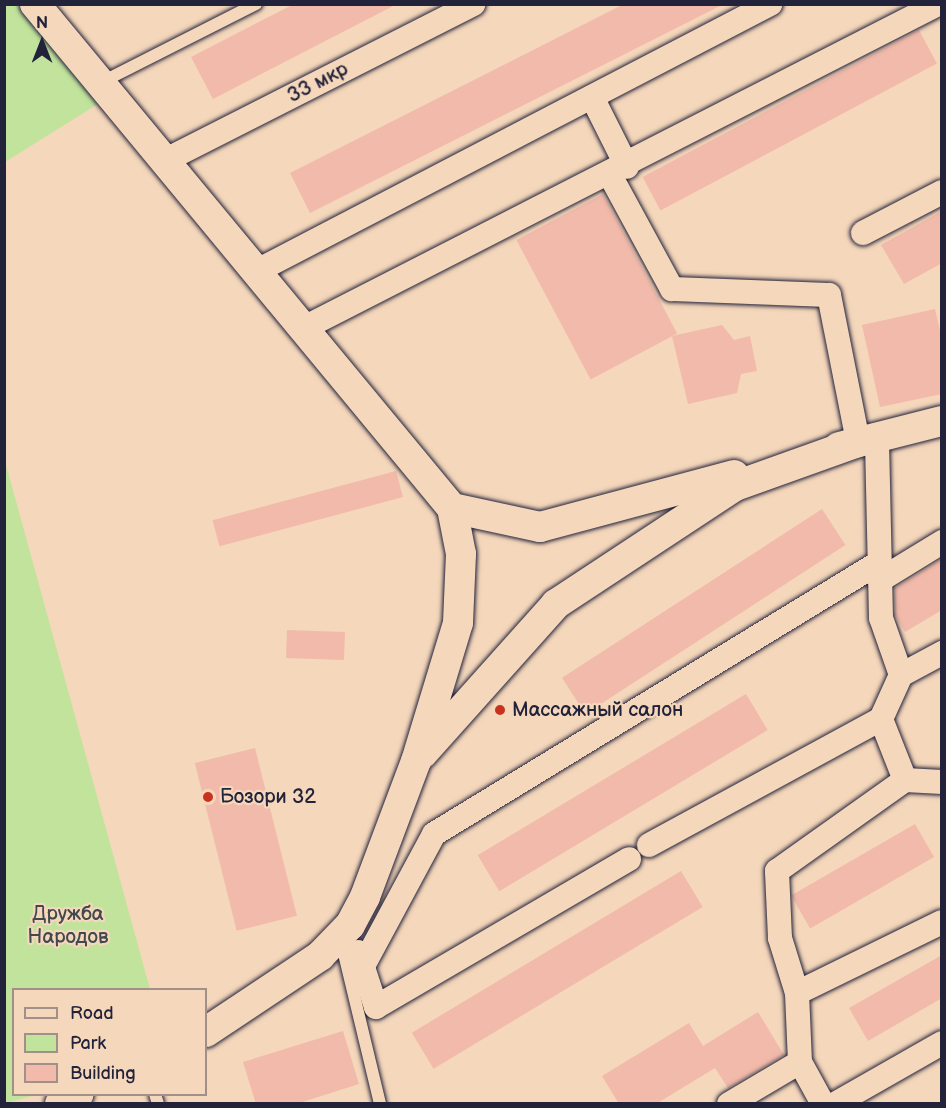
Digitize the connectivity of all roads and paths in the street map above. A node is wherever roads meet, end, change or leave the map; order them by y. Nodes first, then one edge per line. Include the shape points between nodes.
1 (35, 4) edge
2 (256, 4) edge
3 (472, 4) edge
4 (770, 4) edge
5 (939, 4) edge
6 (99, 82) junction
7 (592, 96) junction
8 (164, 161) junction
9 (619, 171) junction
10 (942, 192) edge
11 (863, 234) dead end
12 (255, 272) junction
13 (302, 329) junction
14 (942, 421) edge
15 (867, 440) junction
16 (452, 508) junction
17 (942, 542) edge
18 (880, 571) junction
19 (942, 653) edge
20 (902, 675) junction
21 (881, 719) junction
22 (416, 761) junction
23 (904, 780) junction
24 (942, 782) edge
25 (649, 845) dead end
26 (629, 859) dead end
27 (942, 922) edge
28 (345, 930) junction
29 (363, 966) junction
30 (797, 993) junction
31 (207, 1031) edge
32 (942, 1043) edge
33 (800, 1062) junction
34 (77, 1096) edge
35 (60, 1104) edge
36 (380, 1104) edge
37 (729, 1104) edge
38 (823, 1104) edge
39 (835, 1104) edge

1 - 6 street
2 - 6 lane
3 - 8 street, 33 мкр
4 - 7 street
5 - 9 street
6 - 8 street
7 - 9 street
7 - 12 street
8 - 12 street
9 - 13 street
9 - 15 street via 672,289 829,295
10 - 11 street
12 - 13 street
13 - 16 street
14 - 15 street
15 - 16 street via 540,527
15 - 18 street
15 - 22 street via 735,486 556,604
16 - 22 street via 461,554 460,614
17 - 18 street
18 - 20 street via 881,618
18 - 29 street via 434,834
19 - 20 street
20 - 21 street
21 - 23 street
21 - 25 street
22 - 28 street
23 - 24 street
23 - 30 street via 777,871 780,938
26 - 29 street via 375,1007
27 - 30 street
28 - 29 street
28 - 31 street via 320,956
28 - 36 lane
30 - 33 street
32 - 39 street
33 - 37 street
33 - 38 street
34 - 35 street

